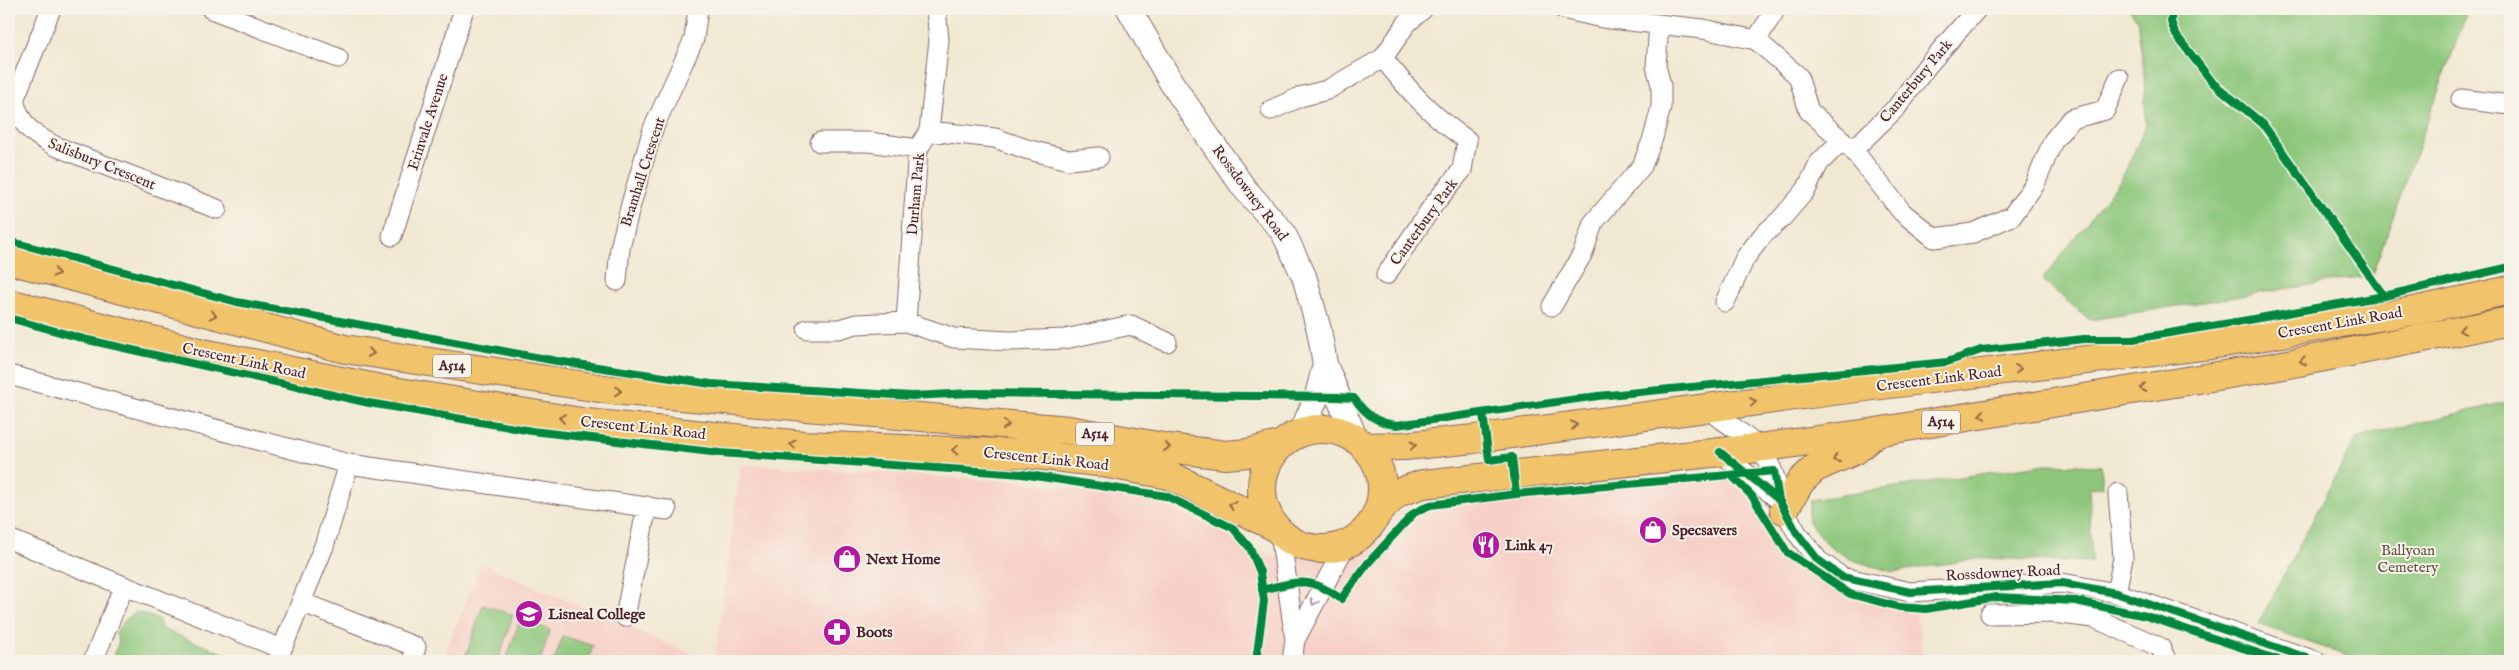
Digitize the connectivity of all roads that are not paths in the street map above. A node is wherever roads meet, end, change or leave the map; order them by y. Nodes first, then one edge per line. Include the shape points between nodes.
1 (51, 9) edge
2 (210, 9) edge
3 (464, 9) edge
4 (698, 9) edge
5 (936, 9) edge
6 (1129, 9) edge
7 (1422, 9) edge
8 (1563, 9) edge
9 (1776, 9) edge
10 (1977, 9) edge
11 (1603, 13) edge
12 (1659, 24) junction
13 (1756, 40) junction
14 (338, 58) dead end
15 (1384, 58) junction
16 (2119, 78) dead end
17 (2461, 99) dead end
18 (2510, 105) edge
19 (1271, 110) dead end
20 (929, 131) junction
21 (820, 142) dead end
22 (1848, 145) junction
23 (918, 149) junction
24 (1099, 157) dead end
25 (217, 209) dead end
26 (392, 236) dead end
27 (9, 260) edge
28 (1386, 275) dead end
29 (618, 281) dead end
30 (2510, 290) edge
31 (1725, 302) dead end
32 (9, 303) edge
33 (1552, 306) dead end
34 (2510, 321) edge
35 (906, 322) junction
36 (807, 329) dead end
37 (1167, 342) dead end
38 (1325, 364) junction
39 (9, 374) edge
40 (1705, 408) junction
41 (1876, 432) junction
42 (1292, 438) junction
43 (1360, 444) junction
44 (1758, 448) junction
45 (1720, 452) junction
46 (349, 464) junction
47 (2118, 494) dead end
48 (1781, 505) junction
49 (647, 506) junction
50 (667, 510) dead end
51 (1376, 514) junction
52 (1278, 529) junction
53 (9, 539) edge
54 (1346, 544) junction
55 (124, 586) junction
56 (2116, 592) junction
57 (301, 602) junction
58 (1990, 614) dead end
59 (625, 617) dead end
60 (1295, 640) junction
61 (279, 655) edge
62 (93, 661) edge
63 (412, 661) edge
64 (1292, 661) edge
65 (2167, 661) edge
66 (2316, 661) edge

1 - 25 street, Salisbury Crescent via 14,100 18,116 32,134
2 - 14 street
3 - 26 street, Erinvale Avenue
4 - 29 street, Bramhall Crescent via 694,39 653,129 620,248
5 - 20 street, Durham Park via 939,40
6 - 38 street, Rossdowney Road via 1171,82 1211,141 1244,188 1283,232 1304,276
7 - 15 street via 1407,23
8 - 11 street
9 - 13 street
10 - 22 street, Canterbury Park via 1927,66 1897,107
11 - 12 street
12 - 13 street
12 - 33 street via 1656,66 1661,107 1653,138 1642,166 1593,223 1582,253
13 - 22 street via 1798,76 1809,111
15 - 19 street via 1327,90
15 - 28 street, Canterbury Park via 1408,90 1467,140 1462,170 1434,204
16 - 22 street via 2105,110 2071,119 2053,141 2034,184 2012,216 1973,233 1934,238 1902,212
17 - 18 street
20 - 23 street, Durham Park
20 - 24 street via 995,138 1070,160
21 - 23 street via 869,142
22 - 31 street, Canterbury Park via 1820,163 1806,190 1782,219 1763,235 1745,258
23 - 35 street, Durham Park
27 -> 42 highway, Crescent Link Road / A514 via 345,349 612,390 1069,430 1226,455 1247,453
40 -> 30 highway, Crescent Link Road / A514 via 2210,346 2419,310
52 -> 32 highway, Crescent Link Road / A514 via 1169,475 1097,462 1028,454 803,445 587,422 381,390 203,354
34 -> 41 highway, Crescent Link Road / A514 via 2278,366
35 - 36 street
35 - 37 street via 954,338 1009,341 1065,339 1131,325
38 - 42 street, Rossdowney Road via 1317,396
38 - 43 street, Rossdowney Road
39 - 46 street
43 -> 40 highway, Crescent Link Road / A514 via 1405,446 1474,439
40 - 44 street, Rossdowney Road
41 - 44 highway, Crescent Link Road / A514
41 -> 48 highway via 1856,450 1815,468
42 - 43 highway, Crescent Link Road / A514 via 1327,429 1344,433
42 - 52 highway via 1266,468 1262,487 1265,509
43 - 51 highway, Crescent Link Road / A514 via 1377,467 1381,479 1382,492
44 - 45 highway, Crescent Link Road / A514
44 - 48 street, Rossdowney Road via 1774,471
45 - 48 street, Rossdowney Road
45 - 51 highway, Crescent Link Road / A514 via 1423,484 1398,493
46 - 49 street
46 - 57 street via 324,546
47 - 56 street via 2123,558
48 - 56 street, Rossdowney Road via 1818,560 1842,577 1910,592 2062,583
49 - 50 street
49 - 59 street
51 - 54 highway, Crescent Link Road / A514 via 1365,531
52 - 54 highway, Crescent Link Road / A514 via 1292,541 1313,548
52 - 60 street
53 - 55 street
54 -> 60 street
55 - 61 street
55 - 62 street
56 - 66 street, Rossdowney Road
57 - 61 street
57 - 63 street via 416,647
58 - 65 street via 2053,612 2094,618 2160,646
60 - 64 street

